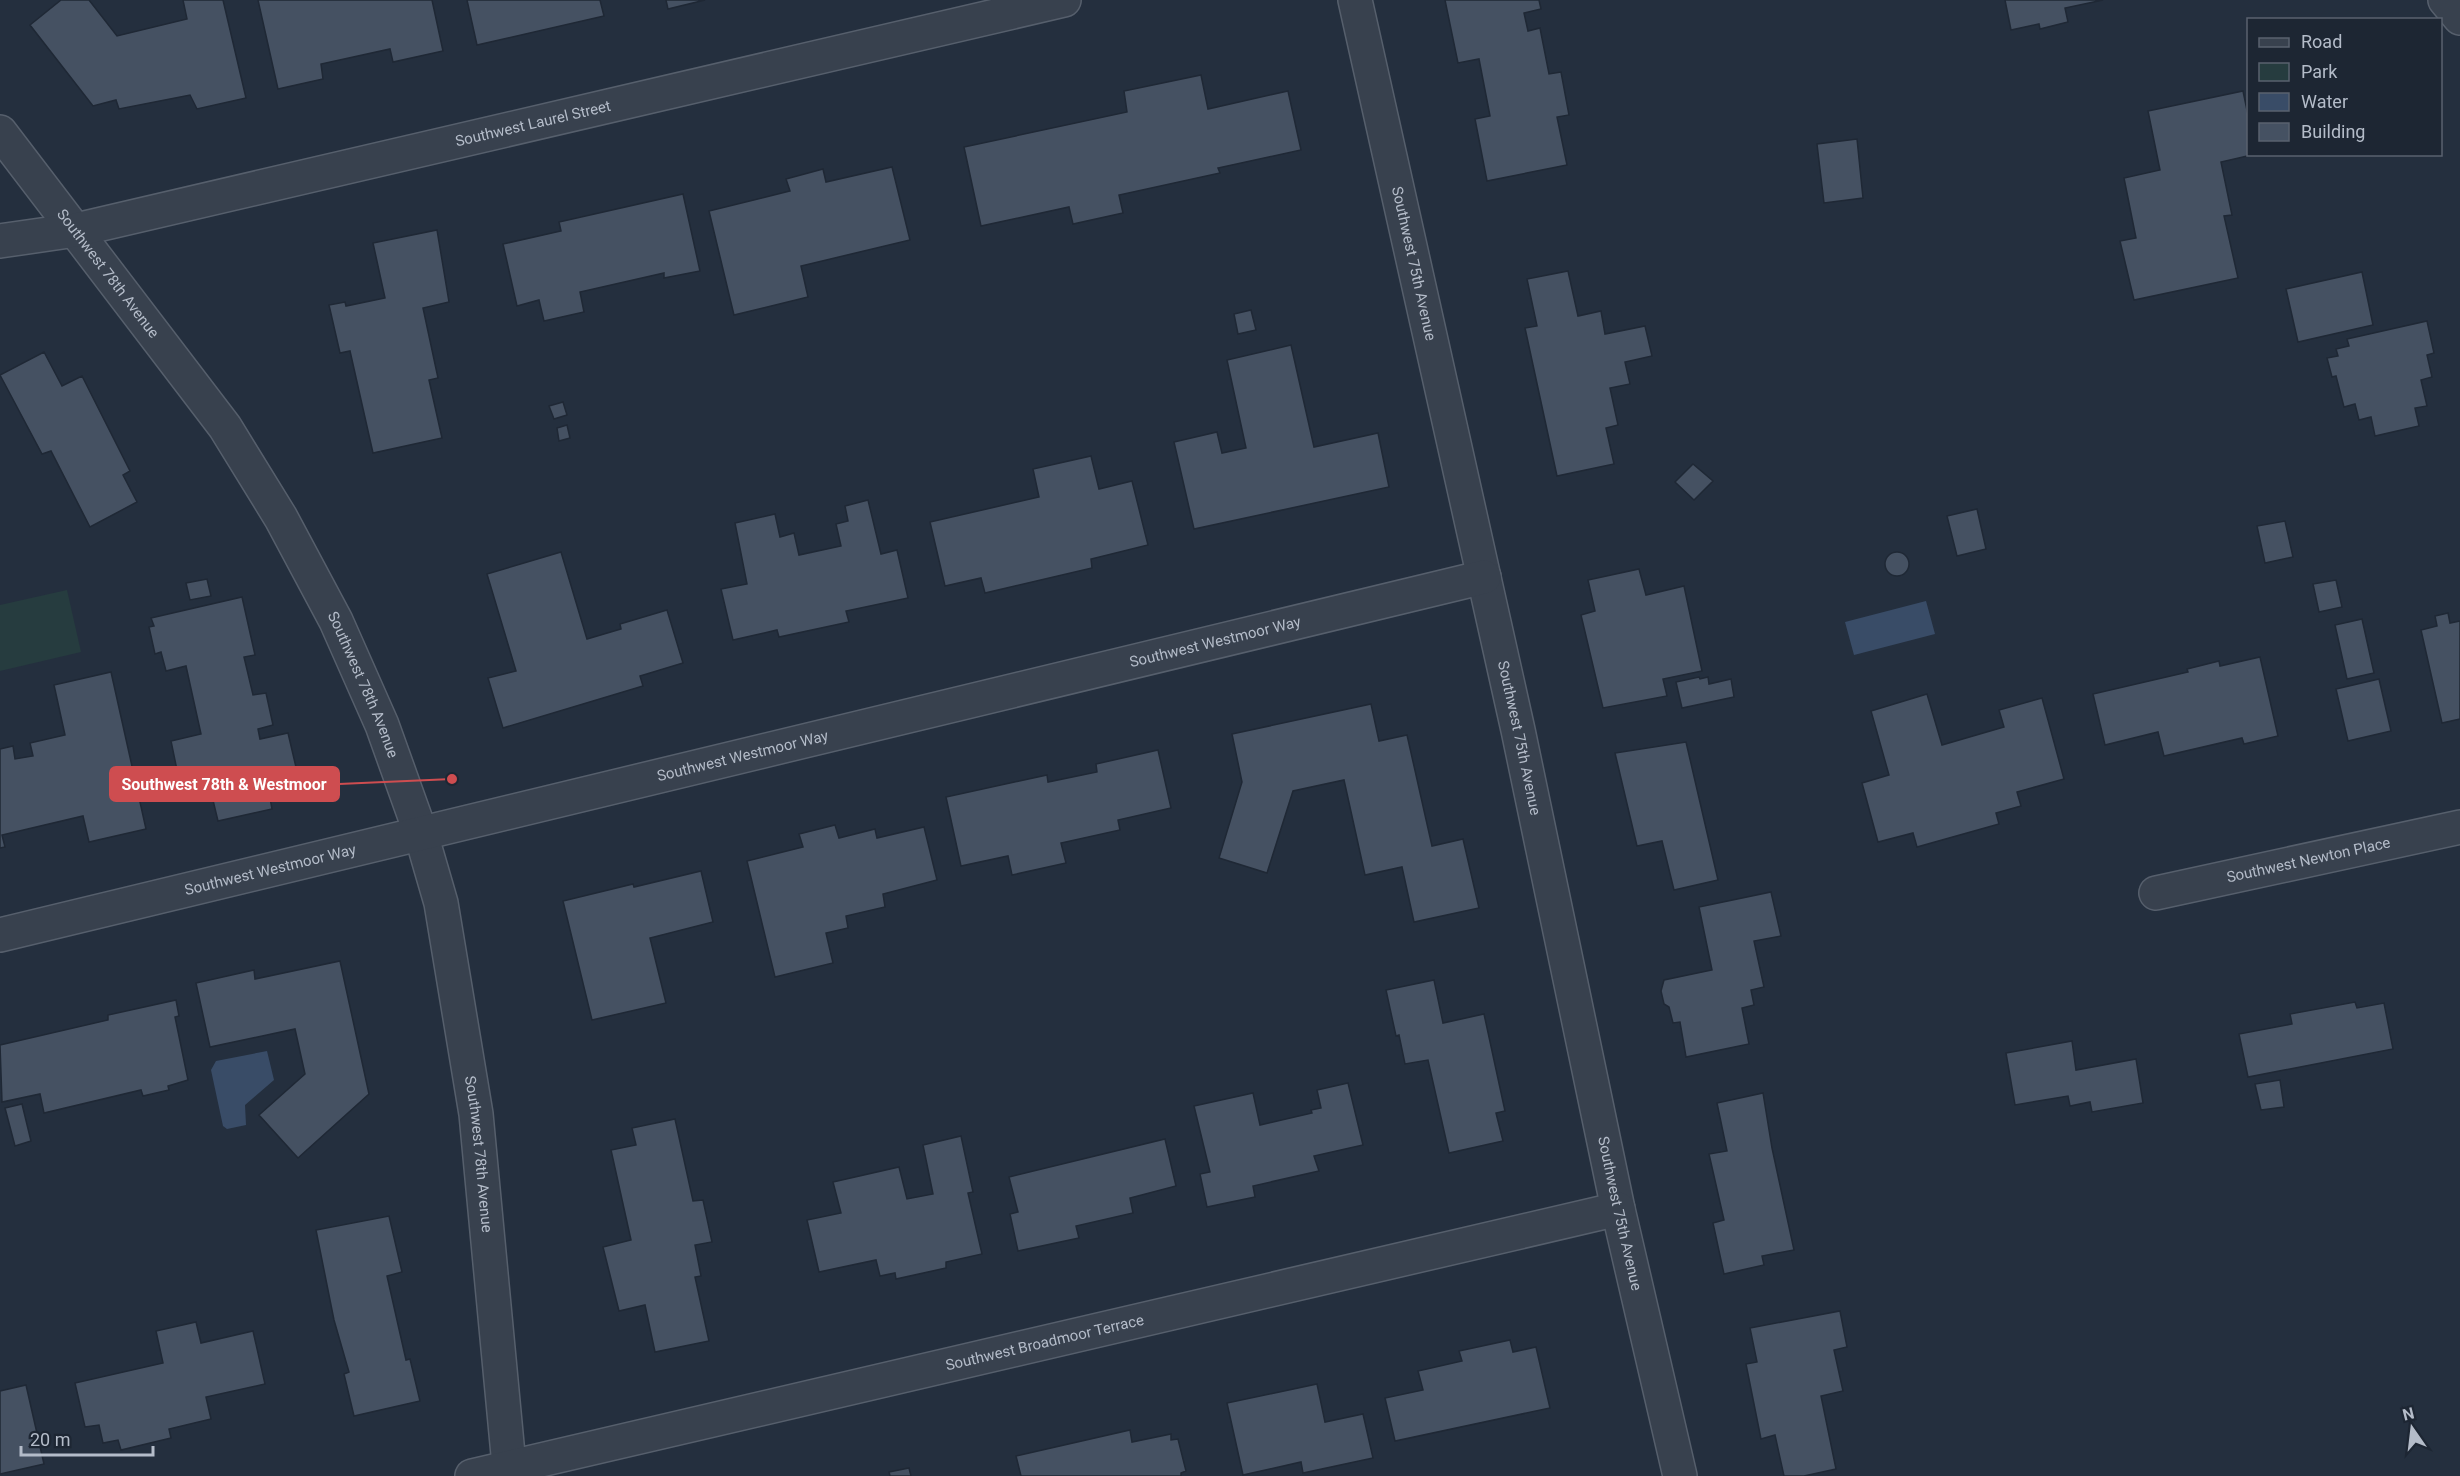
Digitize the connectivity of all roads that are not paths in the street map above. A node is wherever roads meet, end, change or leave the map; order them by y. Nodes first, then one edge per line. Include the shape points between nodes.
1 (1064, 0) edge
2 (1355, 0) edge
3 (2445, 0) edge
4 (2460, 18) edge
5 (0, 132) edge
6 (76, 230) junction
7 (0, 241) edge
8 (1484, 577) junction
9 (2460, 827) edge
10 (422, 834) junction
11 (2156, 893) dead end
12 (0, 935) edge
13 (1618, 1209) junction
14 (510, 1472) edge
15 (472, 1476) edge
16 (1680, 1476) edge

1 - 6 street, Southwest Laurel Street
2 - 8 street, Southwest 75th Avenue
3 - 4 street
5 - 6 street, Southwest 78th Avenue
6 - 7 street, Southwest Laurel Street
6 - 10 street, Southwest 78th Avenue via 225,427 281,518 336,621 382,725
8 - 10 street, Southwest Westmoor Way
8 - 13 street, Southwest 75th Avenue
9 - 11 street, Southwest Newton Place
10 - 12 street, Southwest Westmoor Way
10 - 14 street, Southwest 78th Avenue via 441,903 476,1114
13 - 14 street, Southwest Broadmoor Terrace
13 - 16 street, Southwest 75th Avenue
14 - 15 street, Southwest Broadmoor Terrace

